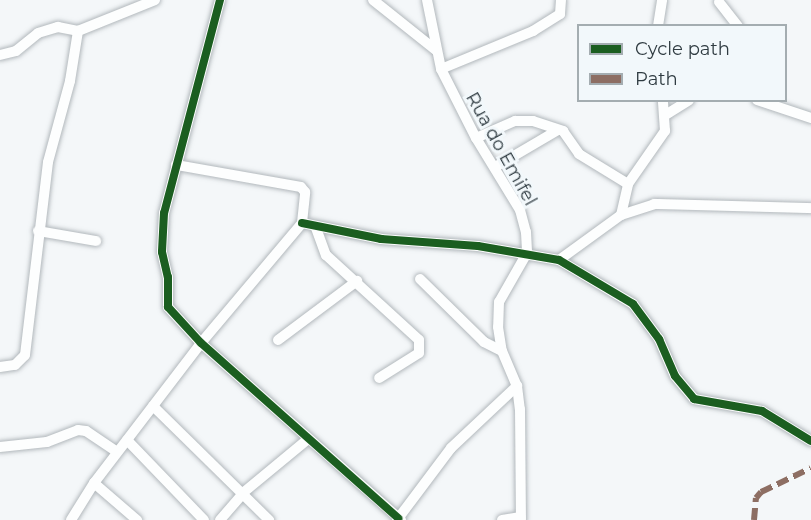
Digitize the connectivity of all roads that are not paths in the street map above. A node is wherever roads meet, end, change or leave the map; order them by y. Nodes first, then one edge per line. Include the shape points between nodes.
1 (155, 0) edge
2 (220, 0) edge
3 (373, 0) edge
4 (427, 0) edge
5 (561, 0) edge
6 (662, 0) edge
7 (719, 2) dead end
8 (658, 24) edge
9 (736, 24) edge
10 (78, 31) junction
11 (437, 51) junction
12 (0, 55) edge
13 (441, 69) junction
14 (664, 102) edge
15 (686, 102) edge
16 (763, 102) edge
17 (667, 114) junction
18 (811, 118) edge
19 (558, 130) junction
20 (476, 138) junction
21 (176, 165) junction
22 (495, 167) junction
23 (628, 184) junction
24 (811, 208) edge
25 (621, 215) junction
26 (302, 223) junction
27 (316, 228) junction
28 (38, 231) junction
29 (96, 240) dead end
30 (527, 253) junction
31 (559, 260) junction
32 (420, 279) dead end
33 (357, 281) junction
34 (278, 340) dead end
35 (201, 343) junction
36 (502, 351) junction
37 (0, 367) edge
38 (379, 378) dead end
39 (517, 386) junction
40 (153, 406) junction
41 (308, 439) junction
42 (127, 440) junction
43 (811, 441) edge
44 (0, 447) edge
45 (117, 452) junction
46 (94, 483) junction
47 (244, 492) junction
48 (521, 518) edge
49 (398, 519) edge
50 (71, 520) edge
51 (137, 520) edge
52 (204, 520) edge
53 (220, 520) edge
54 (269, 520) edge
55 (502, 520) edge

1 - 10 street
2 - 21 street
3 - 11 street
4 - 11 street, Rua do Emifel
5 - 13 street via 560,14 533,31
6 - 8 street
7 - 9 street
10 - 12 street via 58,27 48,30 15,51
10 - 28 street via 70,81 48,162
11 - 13 street, Rua do Emifel
13 - 20 street, Rua do Emifel
14 - 17 street
15 - 17 street
16 - 18 street
17 - 23 street via 665,131
19 - 20 street via 521,120
19 - 22 street
19 - 23 street via 579,154
20 - 22 street, Rua do Emifel
21 - 26 street via 301,187 305,192
21 - 35 street via 162,243 168,307
22 - 30 street, Rua do Emifel via 520,210
23 - 25 street
24 - 25 street via 654,204
25 - 31 street
26 - 27 street
26 - 35 street
27 - 30 street via 381,239
27 - 33 street via 326,255
28 - 29 street
28 - 37 street via 26,355 15,365
30 - 31 street
30 - 36 street via 499,302
31 - 43 street via 633,304 659,339 675,376 694,399 762,411
32 - 36 street via 484,342
33 - 34 street
33 - 38 street via 415,335 421,346 419,353
35 - 40 street
35 - 41 street
36 - 39 street
39 - 48 street
39 - 49 street via 452,448
40 - 42 street
40 - 47 street
41 - 47 street
41 - 49 street
42 - 45 street
42 - 52 street
44 - 45 street via 47,442 78,430 86,431
45 - 46 street
46 - 50 street
46 - 51 street
47 - 53 street
47 - 54 street
48 - 55 street

